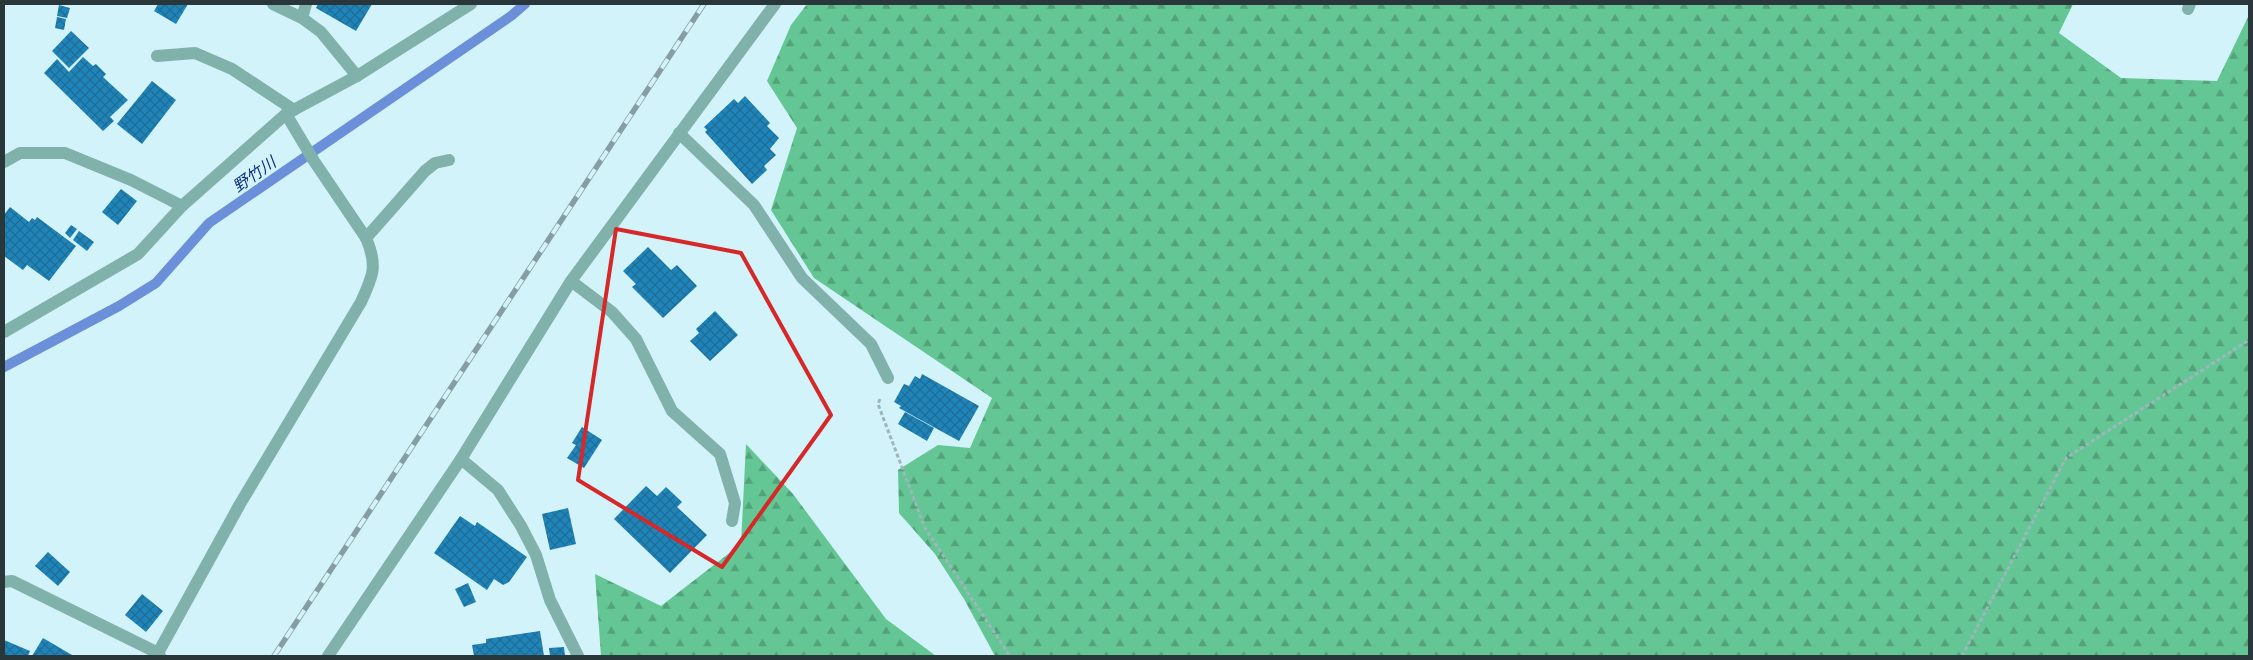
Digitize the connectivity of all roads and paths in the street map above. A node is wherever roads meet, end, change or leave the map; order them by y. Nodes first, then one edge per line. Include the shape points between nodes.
1 (273, 4) edge
2 (306, 4) edge
3 (471, 4) edge
4 (775, 4) edge
5 (302, 18) junction
6 (157, 56) dead end
7 (357, 76) junction
8 (290, 112) junction
9 (679, 133) junction
10 (449, 160) dead end
11 (4, 162) edge
12 (182, 206) junction
13 (366, 238) junction
14 (572, 282) junction
15 (4, 332) edge
16 (2249, 340) edge
17 (888, 378) joint
18 (462, 459) junction
19 (732, 521) dead end
20 (4, 582) edge
21 (159, 654) edge
22 (328, 656) edge
23 (578, 656) edge
24 (1010, 656) edge
25 (1962, 656) edge

1 - 5 street
2 - 5 street
3 - 7 street
4 - 9 street
5 - 7 street via 321,32
6 - 8 street via 195,53 232,68
7 - 8 street
8 - 12 street
8 - 13 street via 314,162
9 - 14 street
9 - 17 street via 754,205 802,278 871,344
10 - 13 street via 436,163 425,171
11 - 12 street via 20,153 65,153 131,180
12 - 15 street via 138,254
13 - 21 street via 372,251 374,275 361,302 240,504
14 - 18 street
14 - 19 street via 612,312 636,339 672,411 720,454 734,503
16 - 25 path via 2066,458
17 - 24 path via 878,404 925,528
18 - 22 street
18 - 23 street via 498,490 521,526 536,554 550,600
20 - 21 street via 12,580

